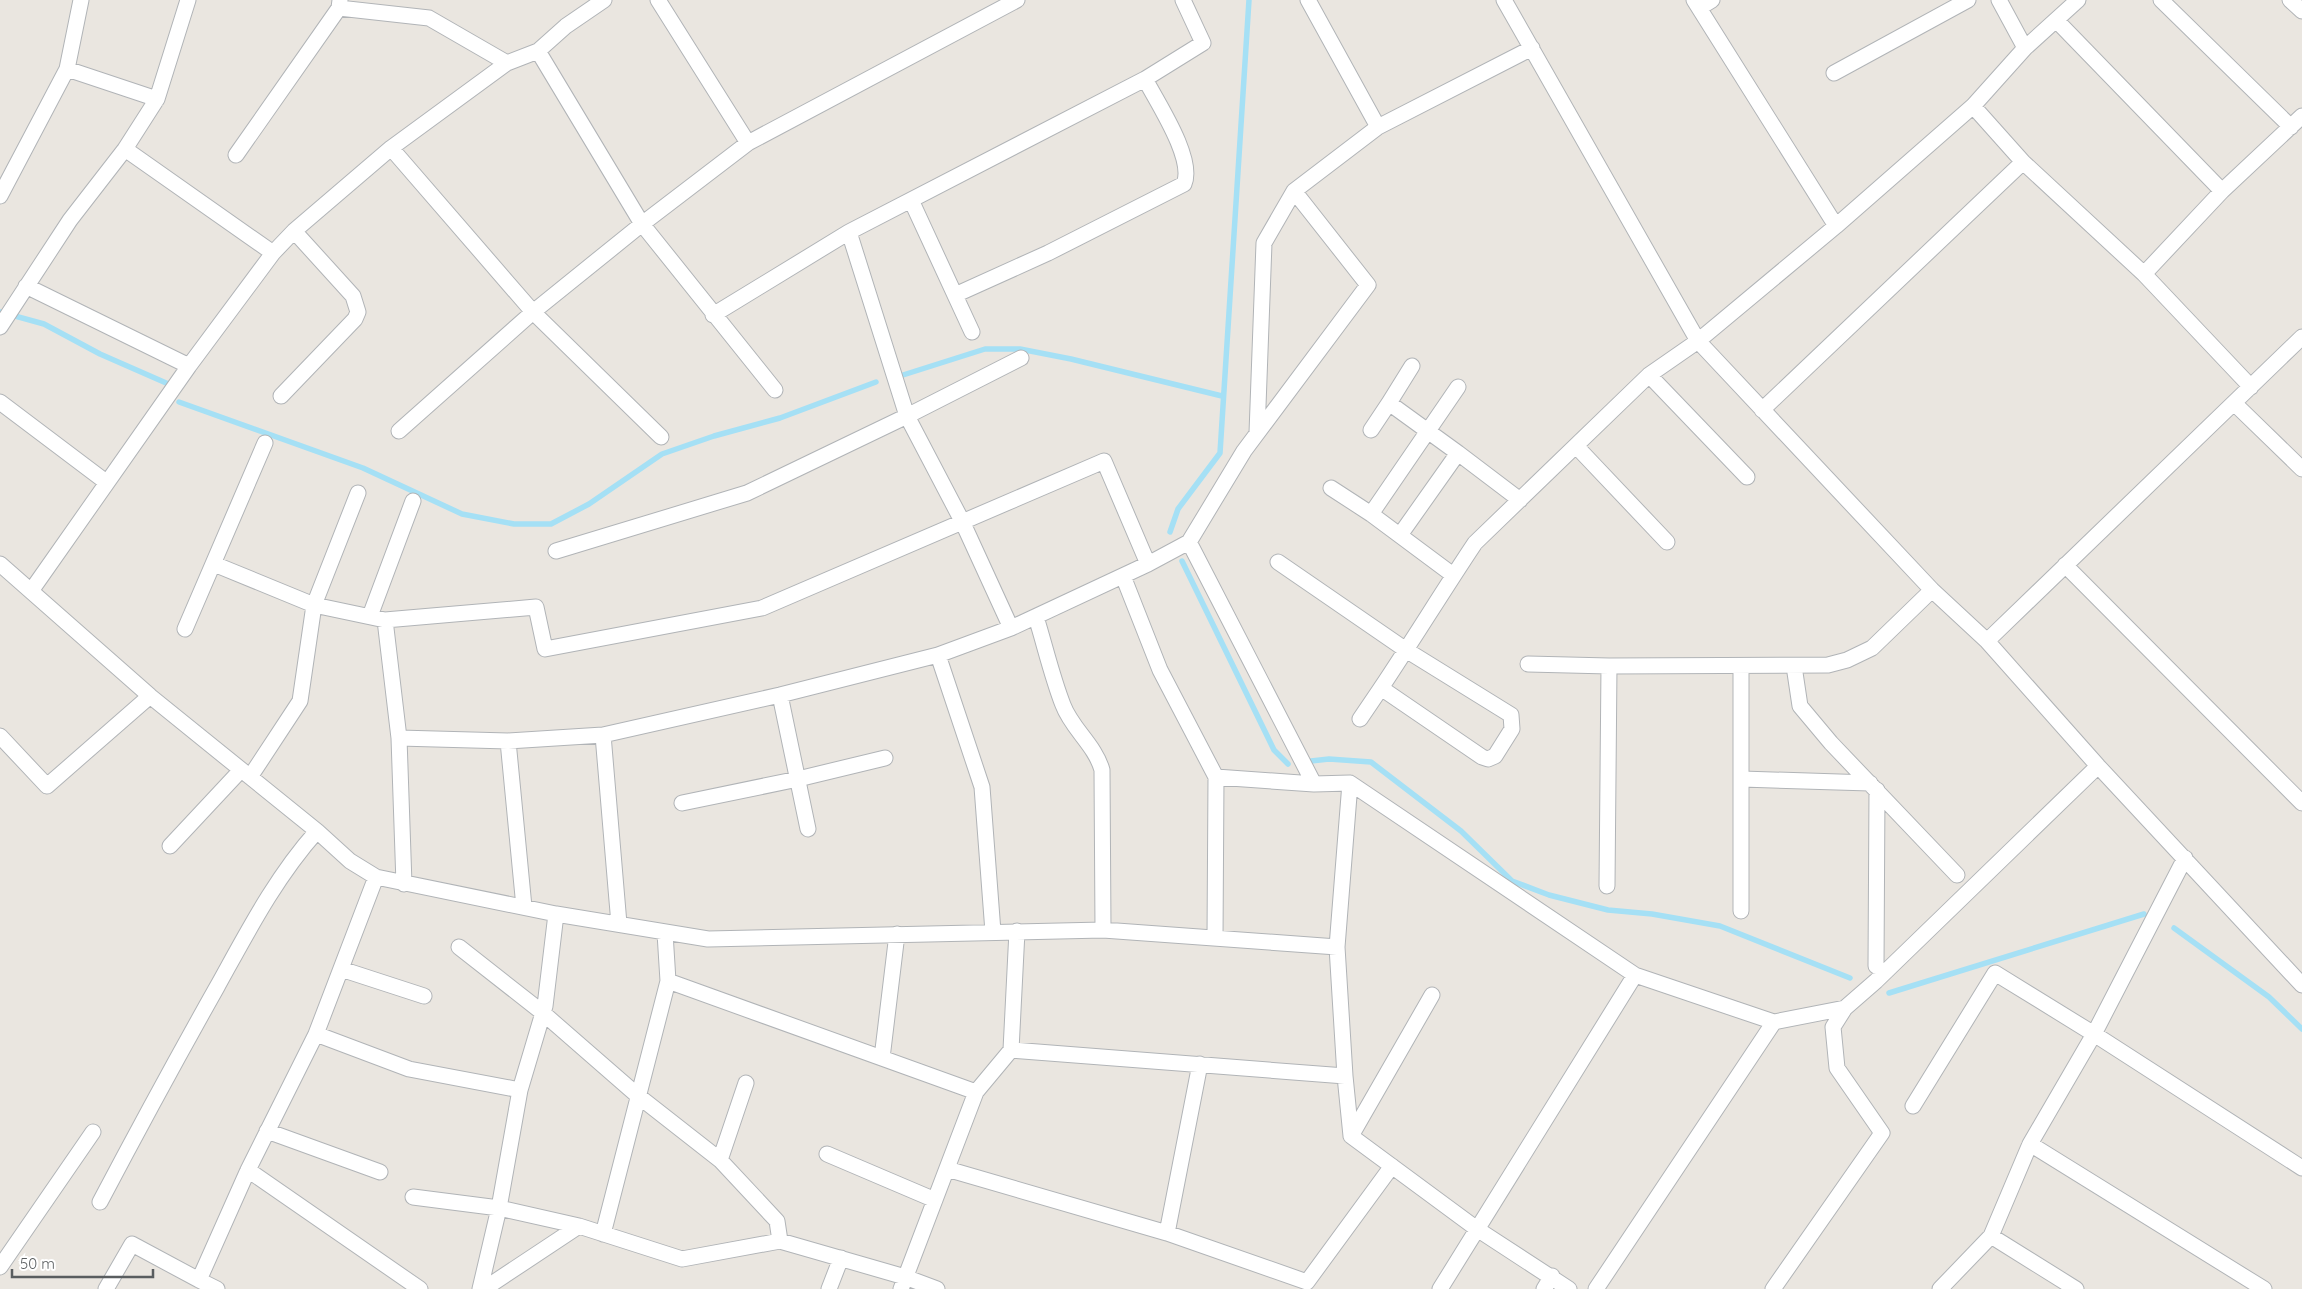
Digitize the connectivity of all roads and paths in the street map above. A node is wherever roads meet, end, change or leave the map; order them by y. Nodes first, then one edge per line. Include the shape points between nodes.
1 (81, 0) edge
2 (188, 0) edge
3 (604, 0) edge
4 (658, 0) edge
5 (1017, 0) edge
6 (1182, 0) edge
7 (1308, 0) edge
8 (1504, 0) edge
9 (1968, 0) edge
10 (1999, 0) edge
11 (2078, 0) edge
12 (2161, 0) edge
13 (2290, 0) edge
14 (1702, 3) edge
15 (340, 4) edge
16 (2302, 11) edge
17 (2057, 21) junction
18 (1532, 48) junction
19 (2025, 48) junction
20 (538, 51) junction
21 (507, 63) junction
22 (67, 69) junction
23 (1834, 73) dead end
24 (1145, 79) junction
25 (157, 99) junction
26 (1973, 106) junction
27 (2302, 116) edge
28 (1378, 127) junction
29 (2291, 127) junction
30 (748, 143) junction
31 (391, 148) junction
32 (125, 149) junction
33 (236, 155) dead end
34 (2023, 162) junction
35 (1294, 190) junction
36 (2222, 191) junction
37 (0, 196) edge
38 (911, 200) junction
39 (642, 224) junction
40 (1836, 226) junction
41 (294, 231) junction
42 (849, 232) junction
43 (273, 253) junction
44 (2144, 274) junction
45 (26, 286) junction
46 (955, 295) junction
47 (533, 312) junction
48 (713, 315) junction
49 (0, 327) edge
50 (972, 332) dead end
51 (2302, 337) edge
52 (1698, 341) junction
53 (1021, 358) dead end
54 (189, 366) junction
55 (1412, 366) dead end
56 (1649, 376) junction
57 (1458, 387) dead end
58 (2251, 387) junction
59 (775, 390) dead end
60 (281, 396) dead end
61 (0, 402) edge
62 (1389, 403) junction
63 (2234, 403) junction
64 (1762, 410) junction
65 (907, 416) junction
66 (398, 430) dead end
67 (1371, 430) dead end
68 (1428, 430) junction
69 (1257, 433) junction
70 (661, 437) dead end
71 (265, 443) dead end
72 (1576, 446) junction
73 (1458, 453) junction
74 (2302, 469) edge
75 (1747, 477) dead end
76 (106, 482) junction
77 (1331, 488) dead end
78 (358, 493) dead end
79 (1520, 500) junction
80 (413, 501) dead end
81 (1371, 514) junction
82 (962, 521) junction
83 (1400, 535) junction
84 (1188, 542) junction
85 (1666, 542) dead end
86 (556, 551) dead end
87 (1278, 562) dead end
88 (0, 564) edge
89 (214, 564) junction
90 (1148, 564) junction
91 (2066, 565) junction
92 (1454, 575) junction
93 (1123, 576) junction
94 (1932, 590) junction
95 (31, 591) junction
96 (314, 605) junction
97 (370, 616) junction
98 (1036, 617) junction
99 (385, 620) junction
100 (1011, 628) junction
101 (185, 629) dead end
102 (1987, 641) junction
103 (1406, 650) junction
104 (938, 655) junction
105 (1528, 664) dead end
106 (1608, 666) junction
107 (1794, 666) junction
108 (1741, 667) junction
109 (1380, 688) junction
110 (780, 695) junction
111 (150, 696) junction
112 (1360, 719) dead end
113 (603, 735) junction
114 (0, 736) edge
115 (398, 738) junction
116 (508, 741) junction
117 (885, 758) dead end
118 (2098, 766) junction
119 (245, 774) junction
120 (1216, 777) junction
121 (798, 779) junction
122 (1742, 779) junction
123 (1350, 782) junction
124 (1314, 784) junction
125 (1873, 787) junction
126 (682, 803) dead end
127 (2302, 803) edge
128 (808, 829) dead end
129 (317, 831) junction
130 (170, 846) dead end
131 (2184, 858) junction
132 (1957, 875) dead end
133 (376, 877) junction
134 (404, 884) junction
135 (1607, 886) dead end
136 (524, 907) junction
137 (1741, 911) dead end
138 (556, 914) junction
139 (619, 924) junction
140 (1103, 930) junction
141 (1018, 931) junction
142 (993, 932) junction
143 (665, 933) junction
144 (897, 934) junction
145 (1215, 938) junction
146 (459, 947) dead end
147 (1337, 947) junction
148 (1876, 966) dead end
149 (341, 969) junction
150 (1635, 975) junction
151 (668, 981) junction
152 (2302, 985) edge
153 (1432, 995) dead end
154 (424, 996) dead end
155 (1845, 1008) junction
156 (543, 1013) junction
157 (1774, 1022) junction
158 (316, 1034) junction
159 (2094, 1034) junction
160 (1011, 1050) junction
161 (882, 1058) junction
162 (1200, 1064) junction
163 (1345, 1076) junction
164 (746, 1083) dead end
165 (520, 1090) junction
166 (976, 1092) junction
167 (637, 1095) junction
168 (1913, 1106) dead end
169 (267, 1131) junction
170 (93, 1132) dead end
171 (1351, 1136) junction
172 (2030, 1144) junction
173 (827, 1154) dead end
174 (720, 1160) junction
175 (1392, 1166) junction
176 (2302, 1168) edge
177 (947, 1169) junction
178 (248, 1170) junction
179 (380, 1172) dead end
180 (413, 1197) dead end
181 (935, 1200) junction
182 (100, 1202) dead end
183 (499, 1208) junction
184 (579, 1226) junction
185 (1477, 1229) junction
186 (1167, 1233) junction
187 (603, 1234) junction
188 (1992, 1236) junction
189 (780, 1241) junction
190 (841, 1258) junction
191 (0, 1267) edge
192 (199, 1280) junction
193 (903, 1283) edge
194 (1548, 1283) edge
195 (106, 1289) edge
196 (217, 1289) edge
197 (420, 1289) edge
198 (480, 1289) edge
199 (484, 1289) edge
200 (829, 1289) edge
201 (937, 1289) edge
202 (1440, 1289) edge
203 (1569, 1289) edge
204 (1596, 1289) edge
205 (1773, 1289) edge
206 (1940, 1289) edge
207 (2076, 1289) edge
208 (2264, 1289) edge

1 - 22 street
2 - 25 street
3 - 20 street via 566,26
4 - 30 street
5 - 30 street
6 - 24 street via 1203,43
7 - 28 street
8 - 18 street
9 - 23 street
10 - 19 street
11 - 17 street
12 - 29 street
13 - 16 street
14 - 40 street
15 - 21 street via 429,18
15 - 33 street
17 - 19 street
17 - 36 street
18 - 28 street
18 - 52 street
19 - 26 street
20 - 21 street
20 - 39 street
21 - 31 street
22 - 25 street
22 - 37 street
24 - 38 street
24 - 46 street via 1182,152 1187,178 1184,184 1048,253
25 - 32 street
26 - 34 street
26 - 40 street
27 - 29 street
28 - 35 street
29 - 36 street
30 - 39 street
31 - 41 street
31 - 47 street
32 - 43 street
32 - 45 street via 70,220
34 - 44 street
34 - 64 street
35 - 69 street via 1264,243
35 - 69 street via 1368,286
36 - 44 street
38 - 42 street
38 - 46 street
39 - 47 street
39 - 48 street
40 - 52 street
41 - 43 street
41 - 60 street via 353,296 358,312 355,319
42 - 48 street
42 - 65 street
43 - 54 street
44 - 58 street
45 - 49 street
45 - 54 street
46 - 50 street
47 - 66 street
47 - 70 street
48 - 59 street
51 - 58 street
52 - 56 street
52 - 64 street
53 - 65 street
54 - 76 street
55 - 62 street
56 - 72 street
56 - 75 street
57 - 68 street
58 - 63 street
61 - 76 street
62 - 67 street
62 - 68 street
63 - 74 street
63 - 91 street
64 - 94 street
65 - 82 street
65 - 86 street via 748,492
68 - 73 street
68 - 81 street
69 - 84 street
71 - 89 street
72 - 79 street
72 - 85 street
73 - 79 street
73 - 83 street
76 - 95 street
77 - 81 street
78 - 96 street
79 - 92 street via 1475,543
80 - 97 street
81 - 83 street
82 - 90 street via 1104,461
82 - 99 street via 762,608 545,649 536,607
82 - 100 street
83 - 92 street
84 - 90 street
84 - 124 street
87 - 103 street
88 - 95 street
89 - 96 street
89 - 101 street
90 - 93 street
91 - 102 street
91 - 127 street
92 - 103 street
93 - 98 street
93 - 120 street via 1160,670
94 - 102 street
94 - 107 street via 1872,648 1828,665
95 - 111 street
96 - 97 street
96 - 119 street via 300,701
97 - 99 street
98 - 100 street
98 - 140 street via 1063,706 1078,733 1092,748 1102,770
99 - 115 street
100 - 104 street
102 - 118 street
103 - 109 street
103 - 109 street via 1511,715 1512,729 1495,756 1482,757
104 - 110 street
104 - 142 street via 980,782
105 - 106 street
106 - 108 street
106 - 135 street
107 - 108 street
107 - 125 street via 1800,706
108 - 122 street
109 - 112 street
110 - 113 street
110 - 121 street
111 - 114 street via 47,786
111 - 119 street
113 - 116 street
113 - 139 street
115 - 116 street
115 - 134 street
116 - 136 street
117 - 121 street
118 - 131 street
118 - 155 street
119 - 129 street
119 - 130 street
120 - 124 street
120 - 145 street
121 - 126 street
121 - 128 street
122 - 125 street
122 - 137 street
123 - 124 street
123 - 147 street
123 - 150 street
125 - 132 street
125 - 148 street
129 - 133 street via 350,861
129 - 182 street via 269,893
131 - 152 street
131 - 159 street
133 - 134 street
133 - 149 street
134 - 136 street
136 - 138 street
138 - 139 street
138 - 156 street
139 - 143 street
140 - 141 street
140 - 145 street
141 - 142 street
141 - 160 street
142 - 144 street
143 - 144 street via 708,939
143 - 151 street
144 - 161 street
145 - 147 street
146 - 156 street
147 - 163 street
149 - 154 street
149 - 158 street
150 - 157 street
150 - 185 street
151 - 161 street
151 - 167 street
153 - 171 street
155 - 157 street
155 - 205 street via 1833,1027 1837,1068 1882,1133
156 - 165 street
156 - 167 street
157 - 204 street
158 - 165 street via 409,1069
158 - 169 street
159 - 168 street via 1995,974
159 - 172 street
159 - 176 street
160 - 162 street
160 - 166 street
161 - 166 street
162 - 163 street
162 - 186 street
163 - 171 street
164 - 174 street
165 - 183 street
166 - 177 street
167 - 174 street
167 - 187 street
169 - 178 street
169 - 179 street
170 - 191 street
171 - 175 street
172 - 188 street
172 - 208 street
173 - 181 street
174 - 189 street via 777,1221
175 - 185 street
175 - 186 street via 1307,1282
177 - 181 street
177 - 186 street
178 - 192 street
178 - 197 street
180 - 183 street
181 - 193 street
183 - 184 street
183 - 198 street
184 - 187 street
184 - 199 street
185 - 194 street
185 - 202 street
187 - 189 street via 682,1259
188 - 206 street
188 - 207 street
189 - 190 street
190 - 193 street
190 - 200 street
192 - 195 street via 132,1244
192 - 196 street
193 - 201 street
194 - 203 street

